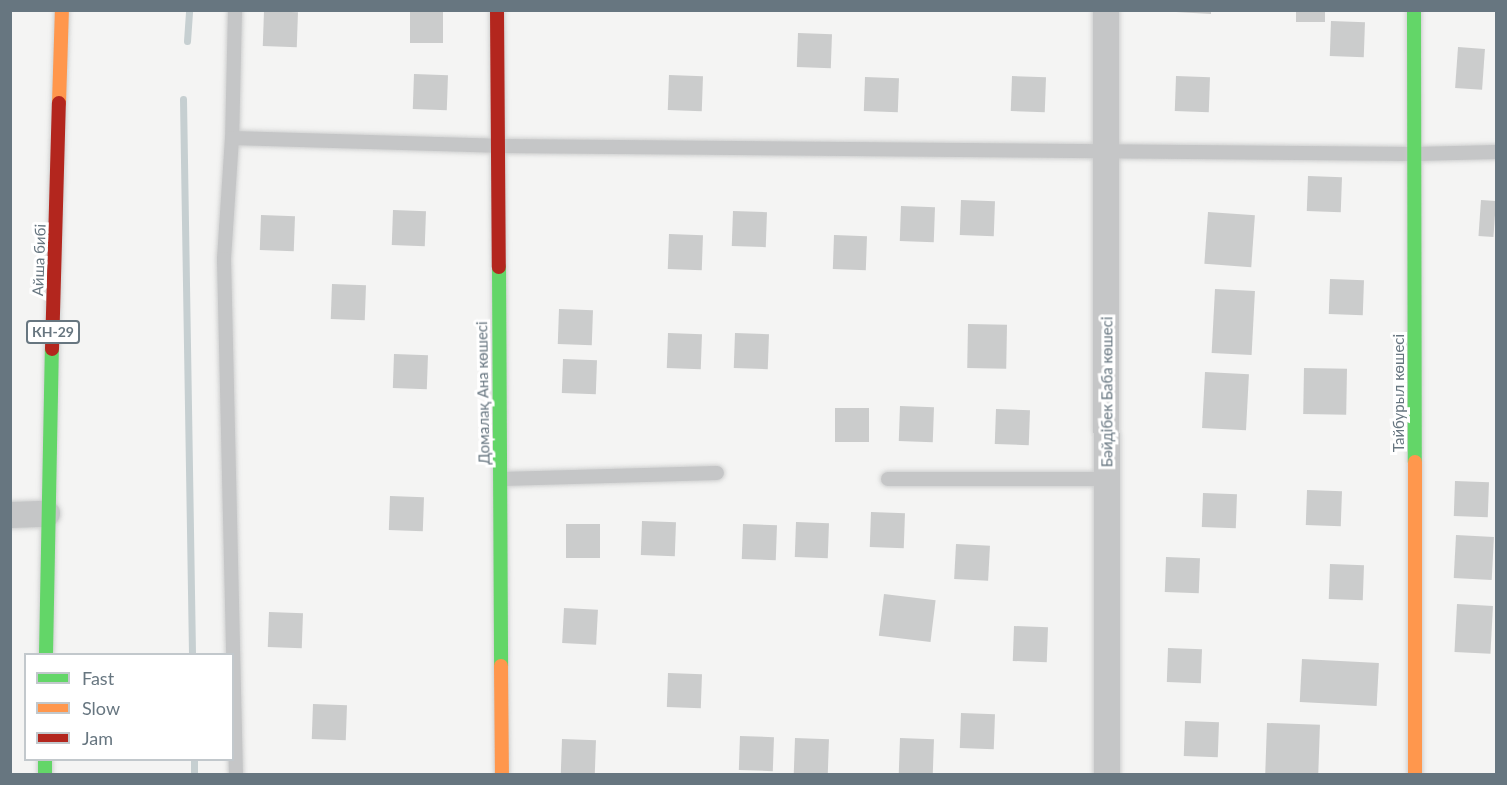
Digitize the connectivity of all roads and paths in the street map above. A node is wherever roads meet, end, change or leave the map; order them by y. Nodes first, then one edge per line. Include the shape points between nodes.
1 (62, 10) edge
2 (235, 10) edge
3 (497, 10) edge
4 (1106, 10) edge
5 (1414, 10) edge
6 (232, 138) junction
7 (497, 146) junction
8 (1107, 152) junction
9 (1497, 152) edge
10 (1415, 154) junction
11 (717, 473) dead end
12 (500, 479) junction
13 (888, 479) dead end
14 (1107, 479) junction
15 (47, 514) junction
16 (10, 515) edge
17 (46, 653) edge
18 (233, 653) edge
19 (234, 688) edge
20 (236, 774) edge
21 (502, 774) edge
22 (1107, 774) edge
23 (1415, 774) edge

1 - 15 street, Айша бибі / КН-29
2 - 6 lane
3 - 7 street, Домалақ Ана көшесі
4 - 8 street, Бәйдібек Баба көшесі
5 - 10 street, Тайбурыл көшесі
6 - 7 lane
6 - 18 lane via 224,259
7 - 8 lane
7 - 12 street, Домалақ Ана көшесі
8 - 10 lane
8 - 14 street, Бәйдібек Баба көшесі
9 - 10 lane
10 - 23 street, Тайбурыл көшесі
11 - 12 lane
12 - 21 street, Домалақ Ана көшесі
13 - 14 lane
14 - 22 street, Бәйдібек Баба көшесі
15 - 16 street
15 - 17 street, Айша бибі / КН-29
19 - 20 lane

